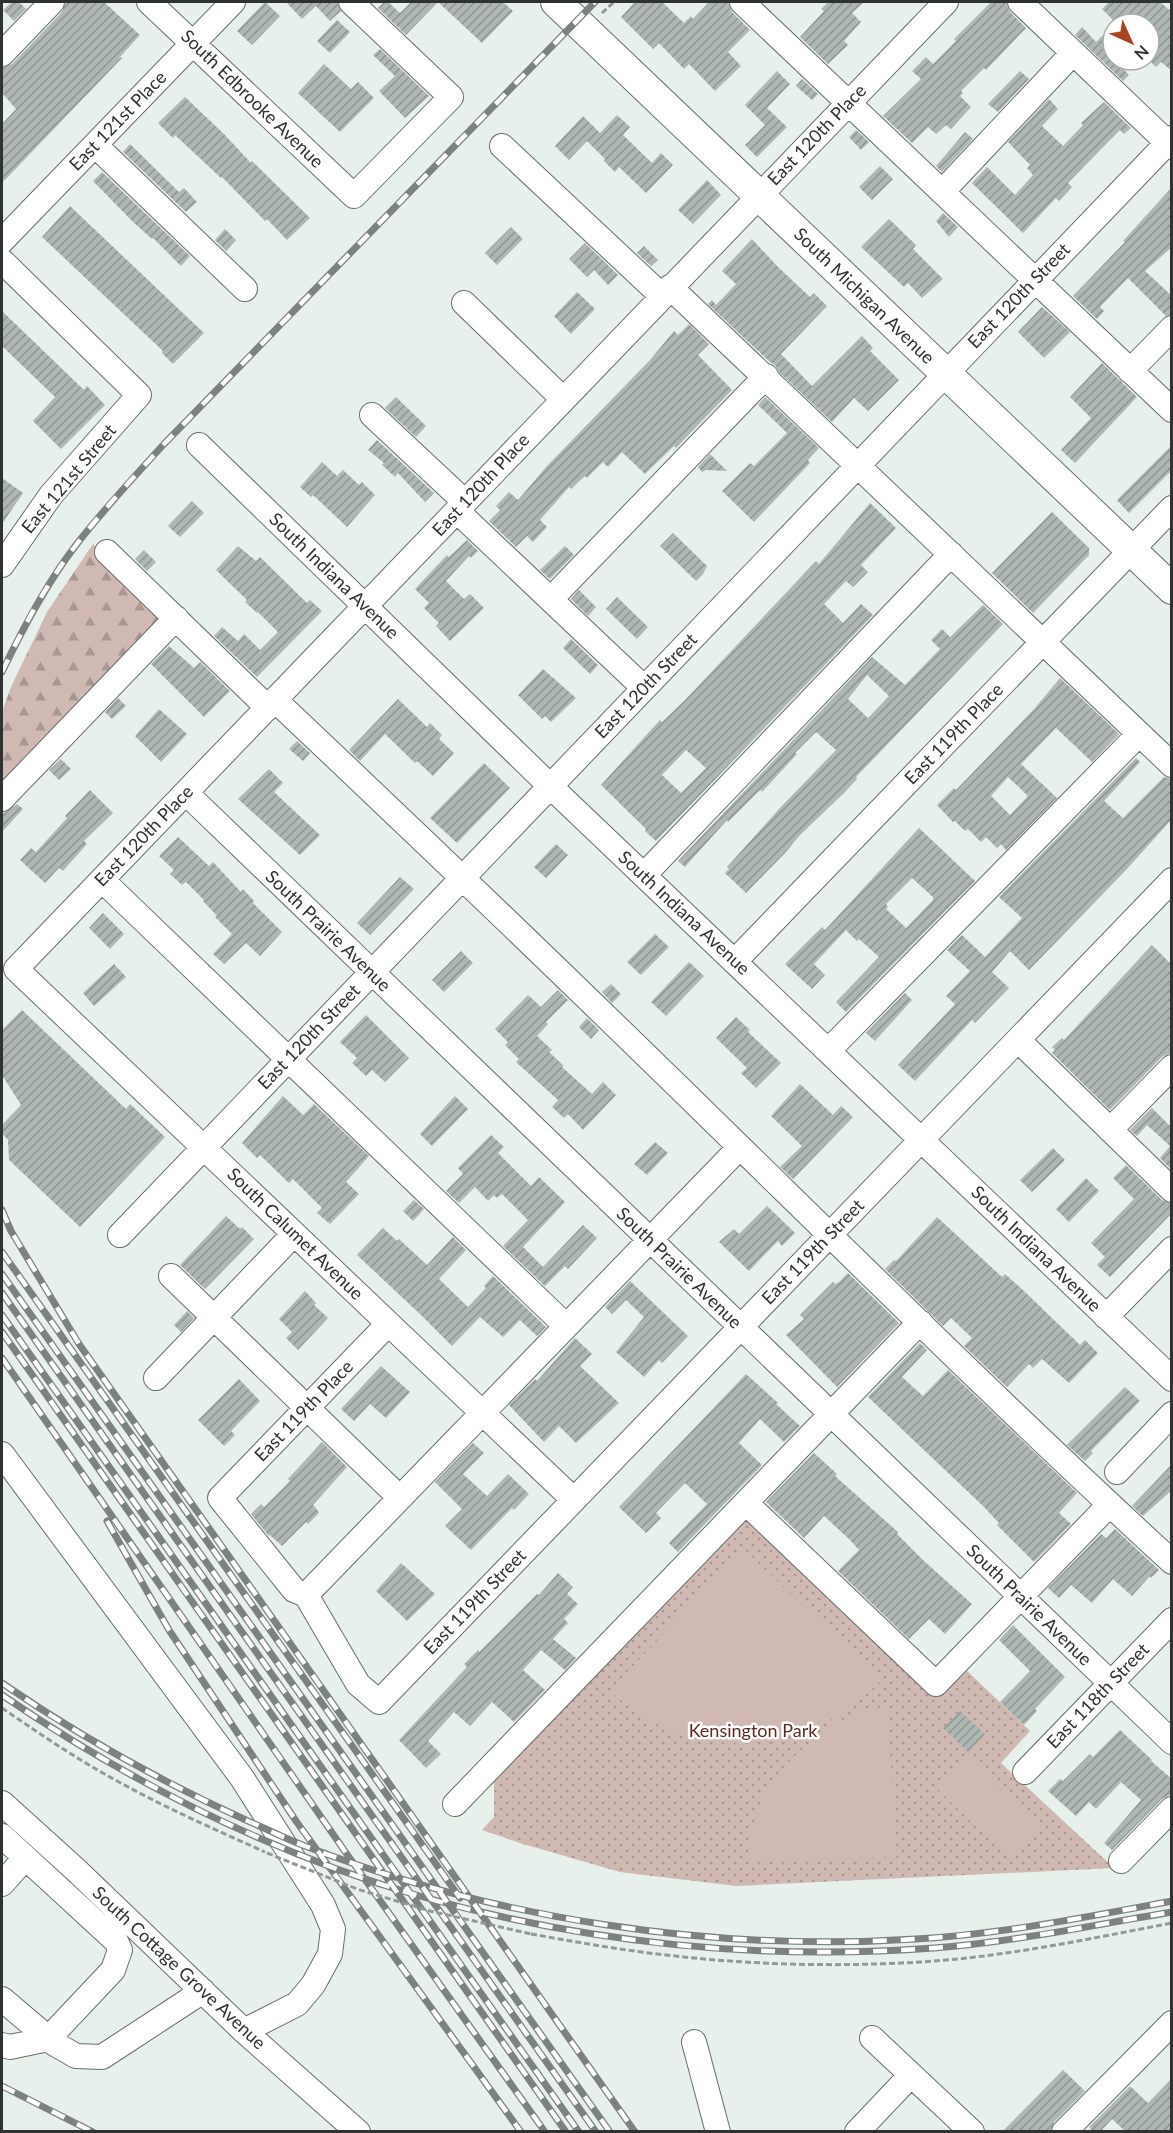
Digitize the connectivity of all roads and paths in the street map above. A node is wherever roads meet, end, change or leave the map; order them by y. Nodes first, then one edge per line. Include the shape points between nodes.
1 (52, 2) edge
2 (149, 2) edge
3 (234, 2) edge
4 (351, 2) edge
5 (558, 2) edge
6 (614, 2) edge
7 (946, 2) edge
8 (1020, 2) edge
9 (755, 6) edge
10 (602, 13) dead end
11 (193, 44) junction
12 (1073, 53) junction
13 (2, 54) edge
14 (848, 102) junction
15 (1170, 143) edge
16 (95, 145) junction
17 (502, 146) dead end
18 (942, 192) junction
19 (758, 195) junction
20 (2, 241) edge
21 (2, 261) edge
22 (1035, 280) junction
23 (244, 289) dead end
24 (666, 291) junction
25 (464, 303) dead end
26 (1172, 327) edge
27 (1130, 371) junction
28 (945, 374) junction
29 (766, 376) junction
30 (563, 399) junction
31 (1172, 410) edge
32 (372, 415) dead end
33 (199, 445) dead end
34 (858, 465) junction
35 (461, 506) junction
36 (1172, 508) edge
37 (1131, 550) junction
38 (106, 552) dead end
39 (951, 554) junction
40 (2, 565) edge
41 (1172, 590) edge
42 (551, 599) junction
43 (366, 607) junction
44 (176, 618) junction
45 (1043, 642) junction
46 (645, 687) junction
47 (272, 704) junction
48 (1139, 734) junction
49 (1172, 765) edge
50 (550, 786) junction
51 (186, 793) junction
52 (2, 799) edge
53 (644, 875) junction
54 (463, 877) junction
55 (102, 880) junction
56 (1172, 880) edge
57 (735, 961) junction
58 (16, 969) joint
59 (371, 973) junction
60 (1017, 1040) junction
61 (829, 1050) junction
62 (288, 1059) junction
63 (1172, 1066) edge
64 (1110, 1130) junction
65 (921, 1139) junction
66 (740, 1147) junction
67 (204, 1148) junction
68 (1172, 1190) edge
69 (294, 1234) junction
70 (830, 1234) junction
71 (120, 1235) dead end
72 (650, 1240) junction
73 (1172, 1249) edge
74 (171, 1276) dead end
75 (213, 1317) junction
76 (1106, 1317) junction
77 (920, 1322) junction
78 (388, 1324) junction
79 (566, 1326) junction
80 (740, 1327) junction
81 (156, 1378) dead end
82 (1172, 1379) edge
83 (307, 1408) junction
84 (482, 1413) junction
85 (830, 1414) junction
86 (1172, 1414) edge
87 (2, 1454) edge
88 (1117, 1472) dead end
89 (400, 1498) junction
90 (574, 1500) junction
91 (746, 1503) junction
92 (1109, 1505) junction
93 (1172, 1562) edge
94 (306, 1596) junction
95 (1021, 1597) junction
96 (1172, 1620) edge
97 (1110, 1683) junction
98 (2, 1708) edge
99 (1172, 1742) edge
100 (1025, 1772) dead end
101 (2, 1803) edge
102 (455, 1804) dead end
103 (1172, 1809) edge
104 (2, 1836) edge
105 (25, 1858) junction
106 (1121, 1861) dead end
107 (2, 1884) edge
108 (1172, 1923) edge
109 (203, 1991) junction
110 (2, 1999) edge
111 (1172, 2023) edge
112 (244, 2031) junction
113 (872, 2038) dead end
114 (48, 2039) junction
115 (694, 2042) dead end
116 (2, 2045) edge
117 (911, 2075) junction
118 (358, 2132) edge
119 (718, 2132) edge
120 (857, 2132) edge
121 (972, 2132) edge
122 (1064, 2132) edge

1 - 13 street
2 - 11 street, South Edbrooke Avenue
3 - 11 street, East 121st Place
4 - 11 street, South Edbrooke Avenue via 451,97 354,196
5 - 19 main road, South Michigan Avenue
6 - 10 path
7 - 14 street, East 120th Place
8 - 12 street
9 - 14 street
11 - 16 street, East 121st Place
12 - 15 street
12 - 18 street
14 - 18 street
14 - 19 street, East 120th Place
15 - 22 street, East 120th Street
16 - 20 street, East 121st Place
16 - 23 street
17 - 24 street
18 - 22 street
19 - 24 street, East 120th Place
19 - 28 main road, South Michigan Avenue
21 - 40 street, East 121st Street via 139,395 51,495
22 - 27 street
22 - 28 street, East 120th Street
24 - 29 street
24 - 30 street, East 120th Place
25 - 30 street
26 - 27 street
27 - 31 street
28 - 34 street, East 120th Street
28 - 37 main road, South Michigan Avenue
29 - 34 street
29 - 42 street
30 - 35 street, East 120th Place
32 - 35 street
33 - 43 street, South Indiana Avenue
34 - 39 street
34 - 46 street, East 120th Street
35 - 42 street
35 - 43 street, East 120th Place
36 - 37 street, East 119th Place
37 - 41 main road, South Michigan Avenue
37 - 45 street, East 119th Place
38 - 44 street
39 - 45 street
39 - 53 street
42 - 46 street
43 - 47 street, East 120th Place
43 - 50 street, South Indiana Avenue
44 - 47 street
44 - 52 street
45 - 48 street
45 - 57 street, East 119th Place
46 - 50 street, East 120th Street
47 - 51 street, East 120th Place
47 - 54 street
48 - 49 street
48 - 61 street
50 - 53 street, South Indiana Avenue
50 - 54 street, East 120th Street
51 - 55 street, East 120th Place
51 - 59 street, South Prairie Avenue
53 - 57 street, South Indiana Avenue
54 - 59 street, East 120th Street
54 - 66 street
55 - 58 street, East 120th Place
55 - 62 street
56 - 60 street, East 119th Street
57 - 61 street, South Indiana Avenue
58 - 67 street, South Calumet Avenue
59 - 62 street, East 120th Street
59 - 72 street, South Prairie Avenue
60 - 64 street
60 - 65 street, East 119th Street
61 - 65 street, South Indiana Avenue
62 - 67 street, East 120th Street
62 - 79 street
63 - 64 street
64 - 68 street
65 - 70 street, East 119th Street
65 - 76 street, South Indiana Avenue
66 - 70 street
66 - 72 street
67 - 69 street, South Calumet Avenue
67 - 71 street, East 120th Street
69 - 75 street
69 - 78 street, South Calumet Avenue
70 - 77 street
70 - 80 street, East 119th Street
72 - 79 street
72 - 80 street, South Prairie Avenue
73 - 76 street
74 - 75 street
75 - 81 street
75 - 83 street
76 - 82 street, South Indiana Avenue
77 - 85 street
77 - 92 street
78 - 83 street, East 119th Place
78 - 84 street, South Calumet Avenue
79 - 84 street
80 - 85 street, South Prairie Avenue
80 - 90 street, East 119th Street
83 - 89 street
83 - 94 street, East 119th Place via 220,1498 294,1590
84 - 89 street
84 - 90 street, South Calumet Avenue
85 - 91 street
85 - 95 street, South Prairie Avenue
86 - 88 street
87 - 112 street via 242,1778 323,1905 333,1929 330,1954 314,1985 297,2004
89 - 94 street
90 - 94 street, East 119th Street via 378,1702 358,1684
91 - 95 street via 936,1684
91 - 102 street
92 - 93 street
92 - 95 street
95 - 97 street, South Prairie Avenue
96 - 97 street, East 118th Street
97 - 99 street, South Prairie Avenue
97 - 100 street, East 118th Street
98 - 108 path, bridge via 117,1781 267,1853 357,1889 531,1934 664,1955 843,1964 979,1956
101 - 109 street, South Cottage Grove Avenue
103 - 106 street
104 - 105 street
105 - 107 street
105 - 114 street via 116,1941 120,1950 113,1970
109 - 112 street, South Cottage Grove Avenue
109 - 114 street via 102,2057 76,2056
110 - 114 street
111 - 122 street
112 - 118 street, South Cottage Grove Avenue
113 - 117 street
114 - 116 street via 10,2047
115 - 119 street
117 - 120 street
117 - 121 street

